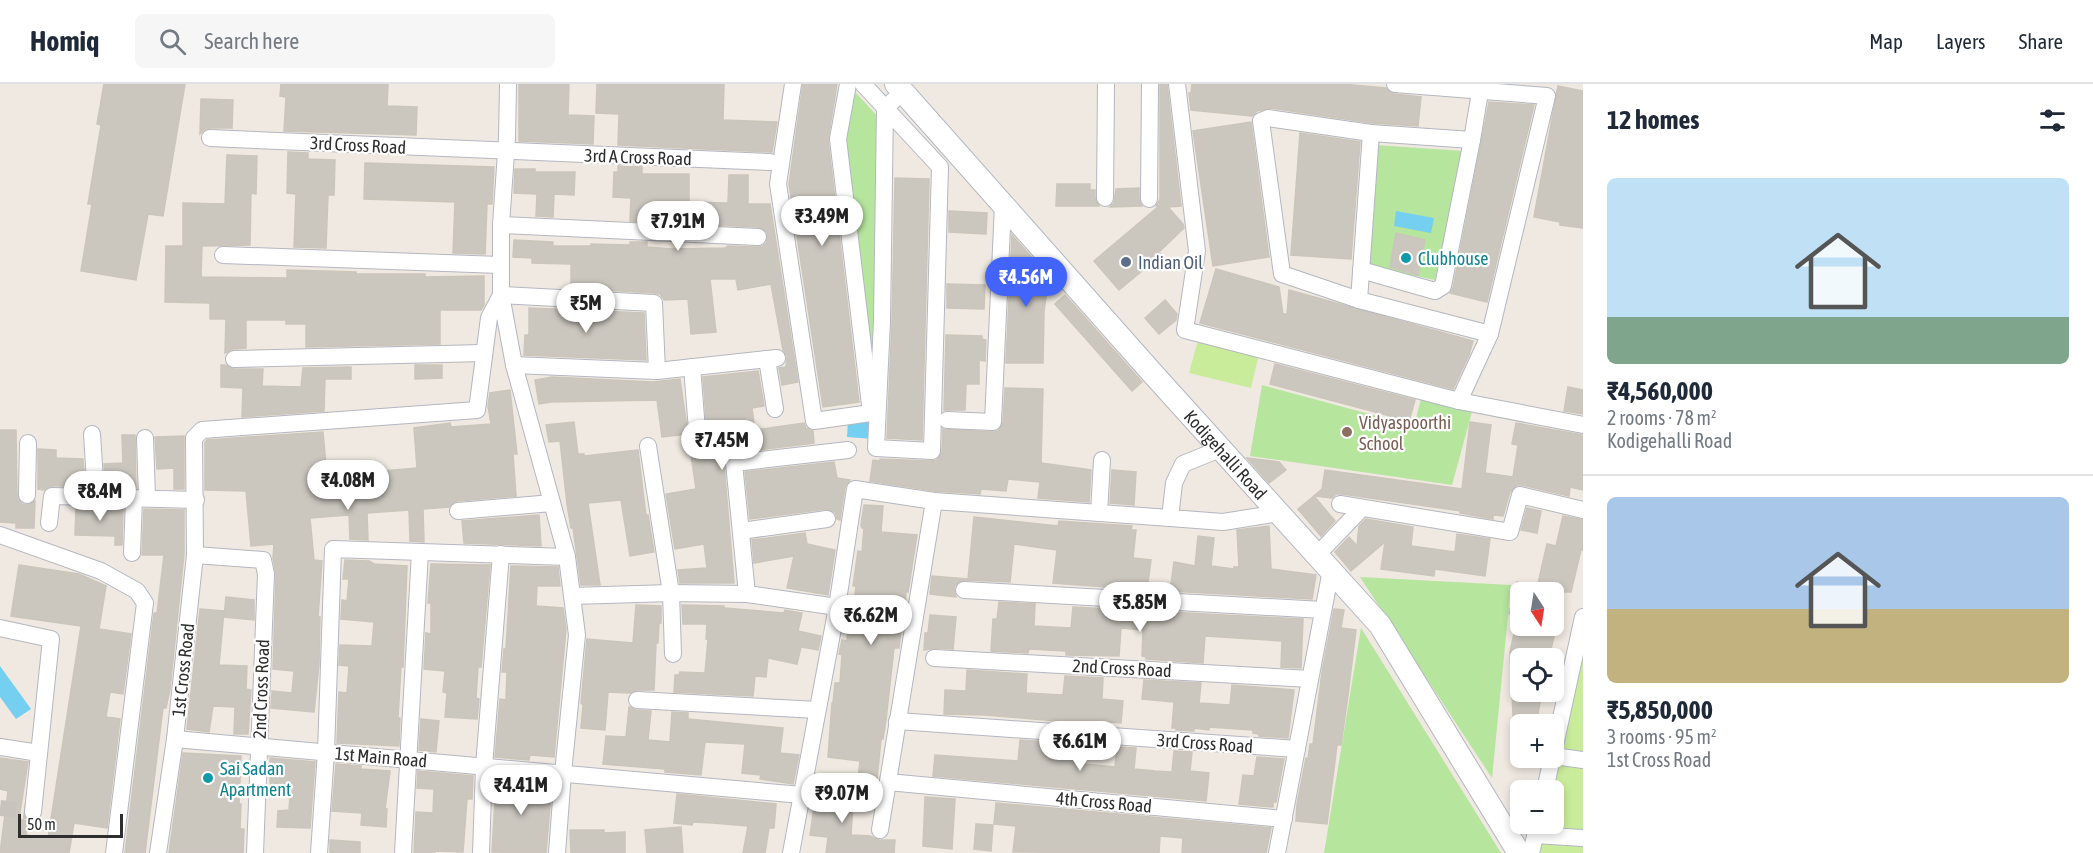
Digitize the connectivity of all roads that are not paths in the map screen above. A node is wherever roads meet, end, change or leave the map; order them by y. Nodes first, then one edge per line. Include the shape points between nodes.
1 (508, 84) edge
2 (793, 84) edge
3 (848, 84) edge
4 (864, 84) edge
5 (1106, 84) edge
6 (1150, 84) edge
7 (1177, 84) edge
8 (1395, 84) edge
9 (1460, 87) edge
10 (899, 88) edge
11 (1480, 92) junction
12 (883, 106) junction
13 (1371, 133) junction
14 (210, 138) dead end
15 (1472, 140) junction
16 (506, 152) junction
17 (770, 162) dead end
18 (1105, 198) dead end
19 (1149, 199) dead end
20 (1003, 206) junction
21 (501, 225) junction
22 (758, 237) dead end
23 (223, 255) dead end
24 (500, 265) junction
25 (1361, 270) junction
26 (501, 295) junction
27 (1359, 300) junction
28 (1490, 334) junction
29 (484, 353) junction
30 (234, 359) dead end
31 (514, 365) junction
32 (692, 367) junction
33 (657, 371) junction
34 (1459, 401) junction
35 (775, 409) dead end
36 (947, 420) dead end
37 (1583, 425) edge
38 (697, 430) dead end
39 (92, 434) dead end
40 (145, 438) dead end
41 (28, 444) dead end
42 (648, 446) dead end
43 (1220, 449) junction
44 (848, 450) dead end
45 (1102, 460) dead end
46 (27, 495) dead end
47 (96, 497) junction
48 (140, 498) junction
49 (196, 500) junction
50 (934, 501) junction
51 (552, 503) junction
52 (1340, 504) dead end
53 (1362, 508) junction
54 (1583, 510) edge
55 (458, 511) dead end
56 (1099, 513) junction
57 (1279, 513) junction
58 (1170, 518) junction
59 (827, 519) dead end
60 (49, 523) dead end
61 (741, 531) junction
62 (0, 535) edge
63 (420, 552) junction
64 (132, 553) dead end
65 (501, 554) junction
66 (195, 555) junction
67 (567, 557) junction
68 (1324, 563) junction
69 (964, 590) dead end
70 (671, 593) junction
71 (747, 594) junction
72 (572, 596) junction
73 (837, 607) junction
74 (1323, 610) junction
75 (1583, 617) edge
76 (0, 628) edge
77 (673, 654) dead end
78 (934, 658) dead end
79 (1310, 679) junction
80 (637, 700) dead end
81 (817, 710) junction
82 (1562, 714) edge
83 (897, 722) junction
84 (175, 739) junction
85 (259, 746) junction
86 (0, 747) edge
87 (1297, 750) junction
88 (326, 752) junction
89 (39, 753) junction
90 (1564, 758) edge
91 (408, 760) junction
92 (1583, 760) edge
93 (484, 766) junction
94 (563, 773) junction
95 (888, 782) junction
96 (802, 795) junction
97 (33, 812) dead end
98 (1284, 819) junction
99 (879, 830) dead end
100 (1536, 834) edge
101 (1563, 834) edge
102 (1583, 838) edge
103 (114, 853) edge
104 (158, 853) edge
105 (255, 853) edge
106 (319, 853) edge
107 (403, 853) edge
108 (481, 853) edge
109 (557, 853) edge
110 (791, 853) edge
111 (1277, 853) edge
112 (1519, 853) edge
113 (1531, 853) edge

1 - 16 street
2 - 3 street via 778,184 814,421 871,413 838,139
4 - 12 street
5 - 18 street
6 - 19 street
7 - 34 street via 1197,251 1185,330
8 - 9 street
9 - 11 street
10 - 12 street
10 - 20 main road, Kodigehalli Road
11 - 15 street
11 - 28 street via 1547,96
12 - 12 street via 882,321 876,448 932,451 940,167
13 - 15 street
13 - 25 street
13 - 27 street via 1268,118 1261,121 1282,274
14 - 16 street, 3rd Cross Road
15 - 25 street via 1443,286 1436,291
16 - 17 street, 3rd A Cross Road
16 - 21 street
20 - 36 street via 993,422
20 - 43 main road, Kodigehalli Road
21 - 22 street
21 - 24 street
23 - 24 street
24 - 26 street
25 - 27 street
26 - 29 street via 489,318
26 - 31 street
26 - 33 street via 654,303
27 - 28 street
28 - 34 street
29 - 30 street
29 - 49 street, 1st Cross Road via 477,410 202,430 194,438
31 - 33 street
31 - 51 street
32 - 33 street
32 - 35 street via 772,358
32 - 38 street
34 - 37 street
39 - 47 street
40 - 48 street
41 - 46 street
42 - 70 street
43 - 57 main road, Kodigehalli Road
43 - 58 street via 1183,464 1174,483
44 - 61 street via 734,463
45 - 56 street
47 - 48 street
47 - 60 street via 52,496
48 - 49 street
48 - 64 street
49 - 66 street, 1st Cross Road
50 - 56 street
50 - 73 street via 855,489
50 - 83 street
51 - 55 street
51 - 67 street
52 - 53 street
53 - 54 street via 1510,532 1520,495
53 - 68 street
56 - 58 street
57 - 58 street via 1223,522
57 - 68 main road, Kodigehalli Road
59 - 61 street
61 - 71 street
62 - 103 street via 101,571 137,591 145,603
63 - 65 street
63 - 88 street via 333,549
63 - 91 street
65 - 67 street
65 - 93 street
66 - 84 street, 1st Cross Road
66 - 85 street, 2nd Cross Road via 263,560 266,574
67 - 72 street
68 - 74 street
68 - 112 main road, Kodigehalli Road via 1380,625
69 - 74 street
70 - 71 street
70 - 72 street
70 - 77 street
71 - 73 street
72 - 94 street via 577,635
73 - 81 street
74 - 79 street
75 - 82 street
76 - 89 street via 51,639
78 - 79 street, 2nd Cross Road
79 - 87 street
80 - 81 street
81 - 96 street
83 - 87 street, 3rd Cross Road
83 - 95 street
84 - 85 street, 1st Main Road
84 - 104 street, 1st Cross Road
85 - 88 street, 1st Main Road
85 - 105 street, 2nd Cross Road
86 - 89 street
87 - 98 street
88 - 91 street, 1st Main Road
88 - 106 street
89 - 97 street
90 - 92 street
91 - 93 street, 1st Main Road
91 - 107 street
93 - 94 street, 1st Main Road
93 - 108 street
94 - 96 street, 1st Main Road
94 - 109 street
95 - 98 street, 4th Cross Road
95 - 99 street
96 - 110 street
98 - 111 street
100 - 113 street
101 - 102 street

